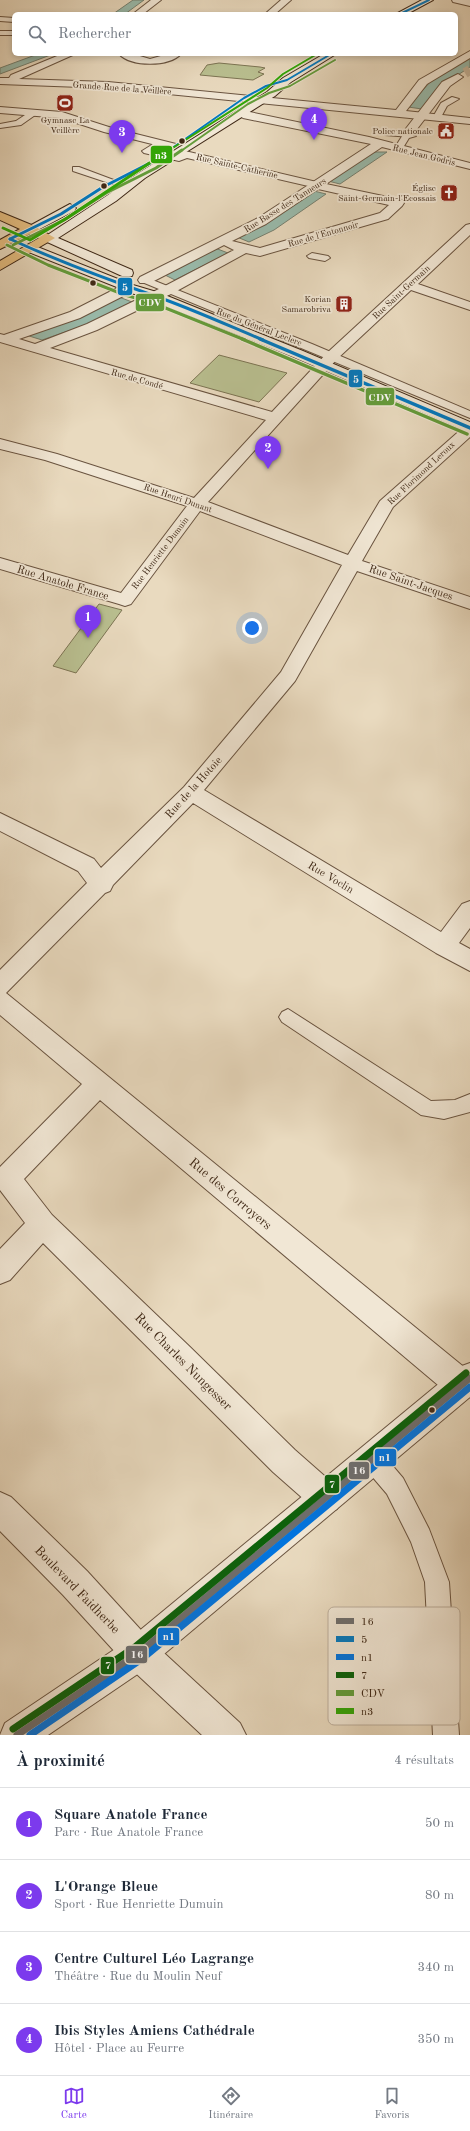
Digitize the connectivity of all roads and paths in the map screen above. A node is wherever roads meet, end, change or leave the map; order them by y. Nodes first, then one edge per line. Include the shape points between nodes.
1 (158, 0) edge
2 (287, 0) edge
3 (417, 0) edge
4 (429, 0) edge
5 (456, 0) edge
6 (470, 3) edge
7 (140, 12) edge
8 (271, 12) edge
9 (403, 12) edge
10 (0, 19) edge
11 (12, 20) edge
12 (0, 33) edge
13 (12, 33) edge
14 (470, 54) tunnel mouth
15 (65, 56) edge
16 (130, 56) edge
17 (172, 56) edge
18 (328, 56) edge
19 (462, 75) tunnel mouth
20 (287, 80) junction
21 (0, 81) edge
22 (11, 82) junction
23 (4, 92) dead end
24 (244, 98) junction
25 (455, 99) dead end
26 (262, 100) junction
27 (0, 110) edge
28 (34, 113) junction
29 (240, 113) junction
30 (399, 113) junction
31 (421, 116) junction
32 (437, 117) junction
33 (470, 121) edge
34 (0, 126) edge
35 (388, 133) junction
36 (410, 136) junction
37 (378, 144) junction
38 (398, 149) junction
39 (166, 150) junction
40 (470, 166) edge
41 (76, 169) dead end
42 (115, 182) junction
43 (318, 185) junction
44 (398, 203) joint
45 (0, 216) edge
46 (470, 228) edge
47 (30, 229) junction
48 (49, 238) junction
49 (3, 239) edge
50 (223, 241) junction
51 (30, 248) junction
52 (244, 249) junction
53 (312, 256) dead end
54 (325, 258) dead end
55 (0, 265) edge
56 (145, 280) junction
57 (409, 285) junction
58 (128, 288) junction
59 (168, 290) junction
60 (155, 296) junction
61 (470, 306) edge
62 (2, 339) edge
63 (37, 348) junction
64 (328, 361) junction
65 (470, 415) edge
66 (445, 416) junction
67 (276, 418) junction
68 (470, 419) edge
69 (470, 429) edge
70 (0, 444) edge
71 (197, 504) junction
72 (0, 563) edge
73 (352, 563) junction
74 (125, 600) joint
75 (470, 603) edge
76 (191, 792) junction
77 (0, 821) edge
78 (102, 885) junction
79 (470, 910) edge
80 (444, 946) junction
81 (470, 961) edge
82 (0, 985) edge
83 (0, 1001) edge
84 (288, 1017) dead end
85 (98, 1084) junction
86 (470, 1102) edge
87 (42, 1224) junction
88 (0, 1270) edge
89 (466, 1382) edge
90 (372, 1459) junction
91 (326, 1498) junction
92 (0, 1508) edge
93 (438, 1607) edge
94 (139, 1653) junction
95 (445, 1725) edge
96 (16, 1735) edge
97 (228, 1735) edge
98 (446, 1735) edge

1 - 7 street
2 - 8 street
3 - 9 street
4 - 9 street
5 - 6 street
10 - 11 lane
12 - 13 lane
14 - 30 street, Rue Basse des Tanneurs via 423,82
15 - 22 street via 15,77
16 - 17 street via 146,62 163,61
18 - 20 street
19 - 31 street via 446,84
20 - 24 street via 266,86
20 - 26 street
21 - 22 street, Grande Rue de la Veillère
22 - 23 street
22 - 24 street, Grande Rue de la Veillère via 108,86
24 - 26 street, Grande Rue de la Veillère
24 - 39 street
25 - 32 lane via 444,105
26 - 29 street
26 - 30 street, Grande Rue de la Veillère
27 - 28 street
28 - 34 lane via 18,123
28 - 39 street via 62,115
29 - 37 street, Rue Jean Godris
29 - 39 street
30 - 31 street, Grande Rue de la Veillère
30 - 35 street, Rue Basse des Tanneurs via 399,118
31 - 32 street, Grande Rue de la Veillère
31 - 36 street
32 - 33 street, Grande Rue de la Veillère
35 - 36 street
35 - 37 street, Rue Basse des Tanneurs
36 - 38 lane
37 - 38 street, Rue Jean Godris
37 - 43 street, Rue Basse des Tanneurs
38 - 40 street, Rue Jean Godris
39 - 42 street via 152,162
39 - 43 street, Rue Sainte-Catherine via 179,158 185,154
39 - 48 street via 112,198
41 - 42 lane
42 - 47 street
43 - 44 street, Rue Sainte-Catherine
43 - 50 street, Rue Basse des Tanneurs via 262,221
44 - 52 street, Rue de l'Entonnoir via 384,216 293,245 260,252
45 - 47 main road
46 - 57 street, Rue Saint-Germain
47 - 48 main road
47 - 49 main road
48 - 51 main road
48 - 56 street, Rue du Général Leclerc
49 - 51 main road
50 - 52 street, Rue de l'Entonnoir
50 - 56 street, Rue Basse des Tanneurs
51 - 55 main road
51 - 58 street, Rue du Général Leclerc
52 - 59 street, Rue Basse des Tanneurs
53 - 54 lane
56 - 58 street, Rue Basse des Tanneurs
56 - 59 lane, Rue du Général Leclerc
56 - 60 street
57 - 61 street
57 - 64 street, Rue Saint-Germain
58 - 60 street, Rue du Général Leclerc
58 - 62 street, Rue Basse des Tanneurs via 75,315
59 - 60 street, Rue Basse des Tanneurs
59 - 64 lane, Rue du Général Leclerc
60 - 63 street, Rue Basse des Tanneurs via 92,327
60 - 64 street, Rue du Général Leclerc
62 - 63 street, Rue de Condé
63 - 67 street, Rue de Condé
64 - 65 lane, Rue du Général Leclerc
64 - 66 street, Rue du Général Leclerc
64 - 67 street, Rue Henriette Dumuin
66 - 68 street, Rue du Général Leclerc
66 - 69 street, Rue du Général Leclerc
67 - 71 street, Rue Henriette Dumuin
69 - 73 street, Rue Florimond Leroux via 386,504
70 - 71 street, Rue Henri Dunant via 51,457
71 - 73 street, Rue Henri Dunant
71 - 74 street, Rue Henriette Dumuin
72 - 74 street, Rue Anatole France
73 - 75 street, Rue Saint-Jacques
73 - 76 street, Rue de la Hotoie via 288,676
76 - 78 street, Rue de la Hotoie
76 - 80 street, Rue Voclin
77 - 78 street via 86,865
78 - 82 street, Rue de la Hotoie
79 - 80 street
80 - 81 street, Rue Voclin
83 - 85 street, Rue des Corroyers
84 - 86 lane via 428,1109 443,1111 463,1107
85 - 87 street, Rue Charles Nungesser via 7,1178
85 - 89 street, Rue des Corroyers
87 - 88 street
87 - 91 street, Rue Charles Nungesser via 284,1461
89 - 90 street
90 - 91 street
90 - 93 lane via 395,1486 421,1537 437,1582
91 - 94 street
92 - 94 street, Boulevard Faidherbe via 75,1583
94 - 96 street
94 - 97 street, Boulevard Faidherbe
95 - 98 lane

